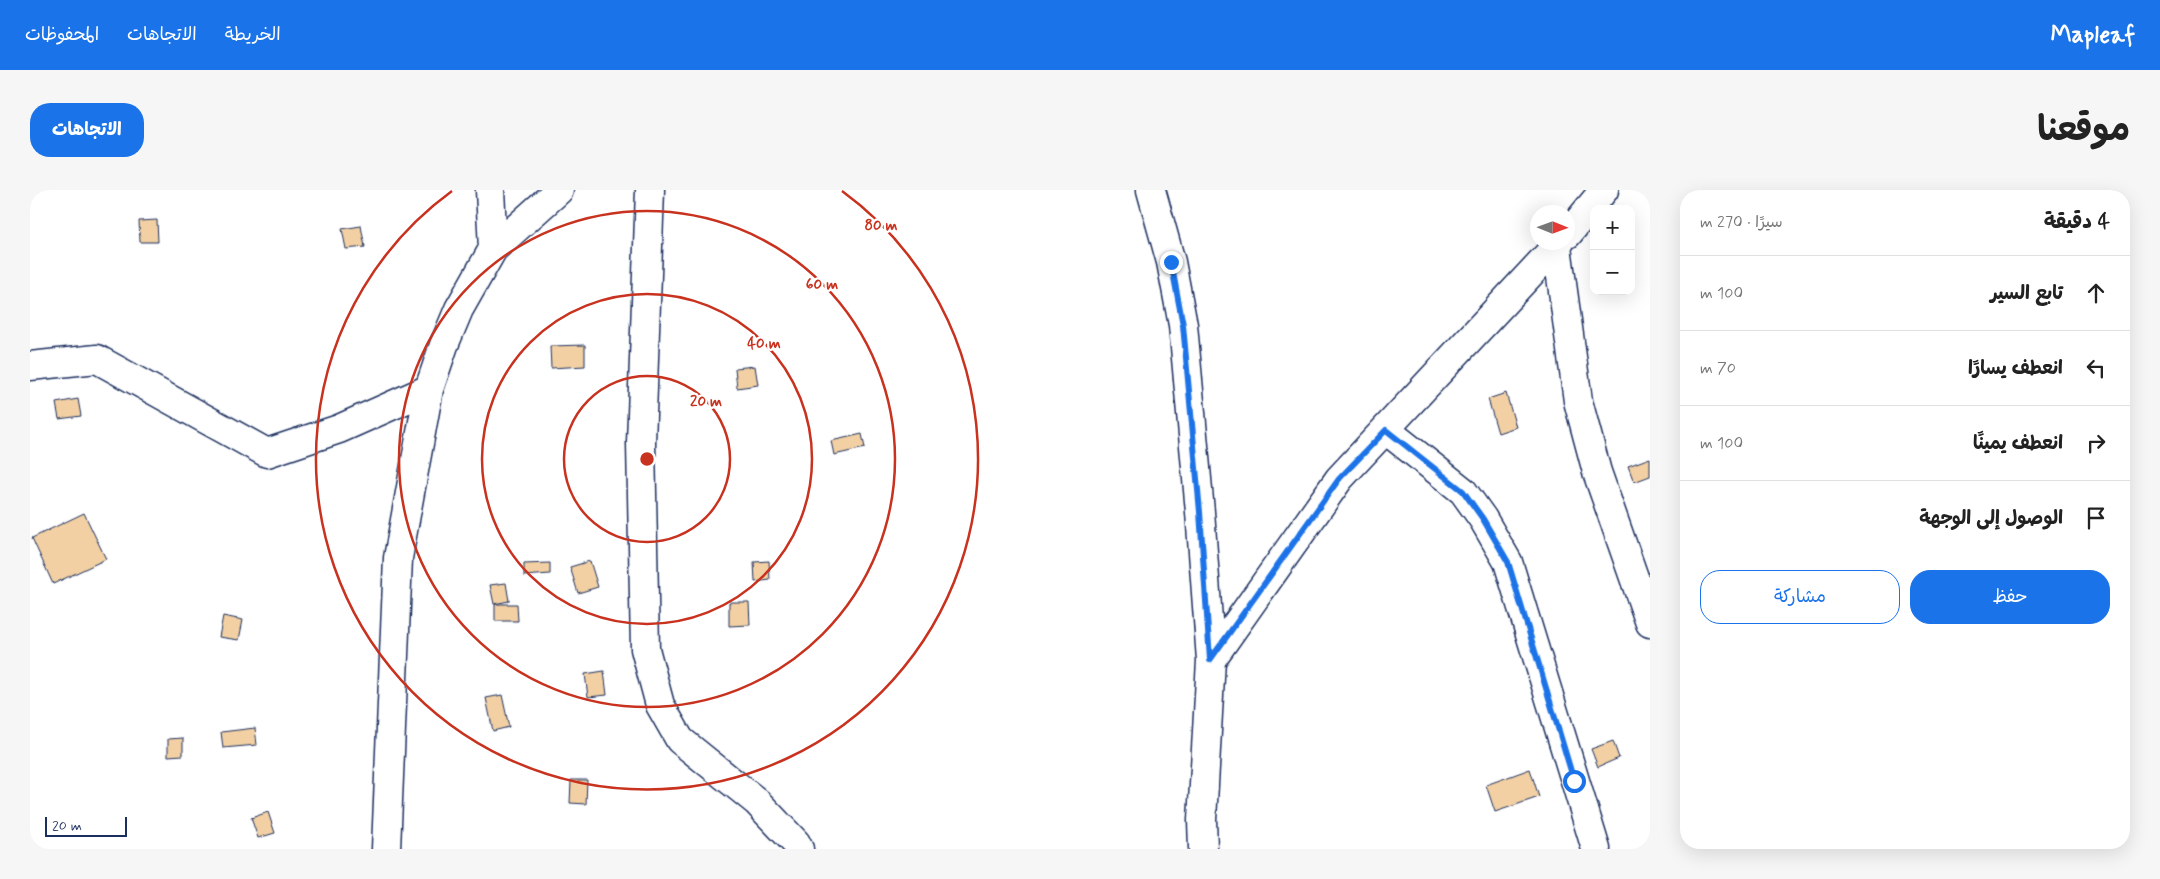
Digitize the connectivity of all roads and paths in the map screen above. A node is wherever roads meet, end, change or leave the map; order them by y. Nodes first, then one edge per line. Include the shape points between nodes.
1 (490, 190) edge
2 (559, 190) edge
3 (650, 190) edge
4 (1151, 190) edge
5 (1604, 190) edge
6 (1575, 225) edge
7 (494, 249) junction
8 (1554, 250) edge
9 (1563, 250) edge
10 (30, 366) edge
11 (429, 389) junction
12 (1386, 430) junction
13 (1650, 623) edge
14 (1210, 660) junction
15 (386, 849) edge
16 (799, 849) edge
17 (1203, 849) edge
18 (1596, 849) edge

1 - 7 street
2 - 7 street
3 - 16 street via 641,443 645,649 660,705 680,740 757,802
4 - 14 street via 1171,262 1183,325
5 - 6 street
7 - 11 street via 459,309
8 - 12 street
9 - 13 street via 1578,401 1597,472
10 - 11 street via 97,359 267,453 338,430
11 - 15 street via 398,558
12 - 14 street via 1339,479
12 - 18 street via 1463,491 1508,562
14 - 17 street

